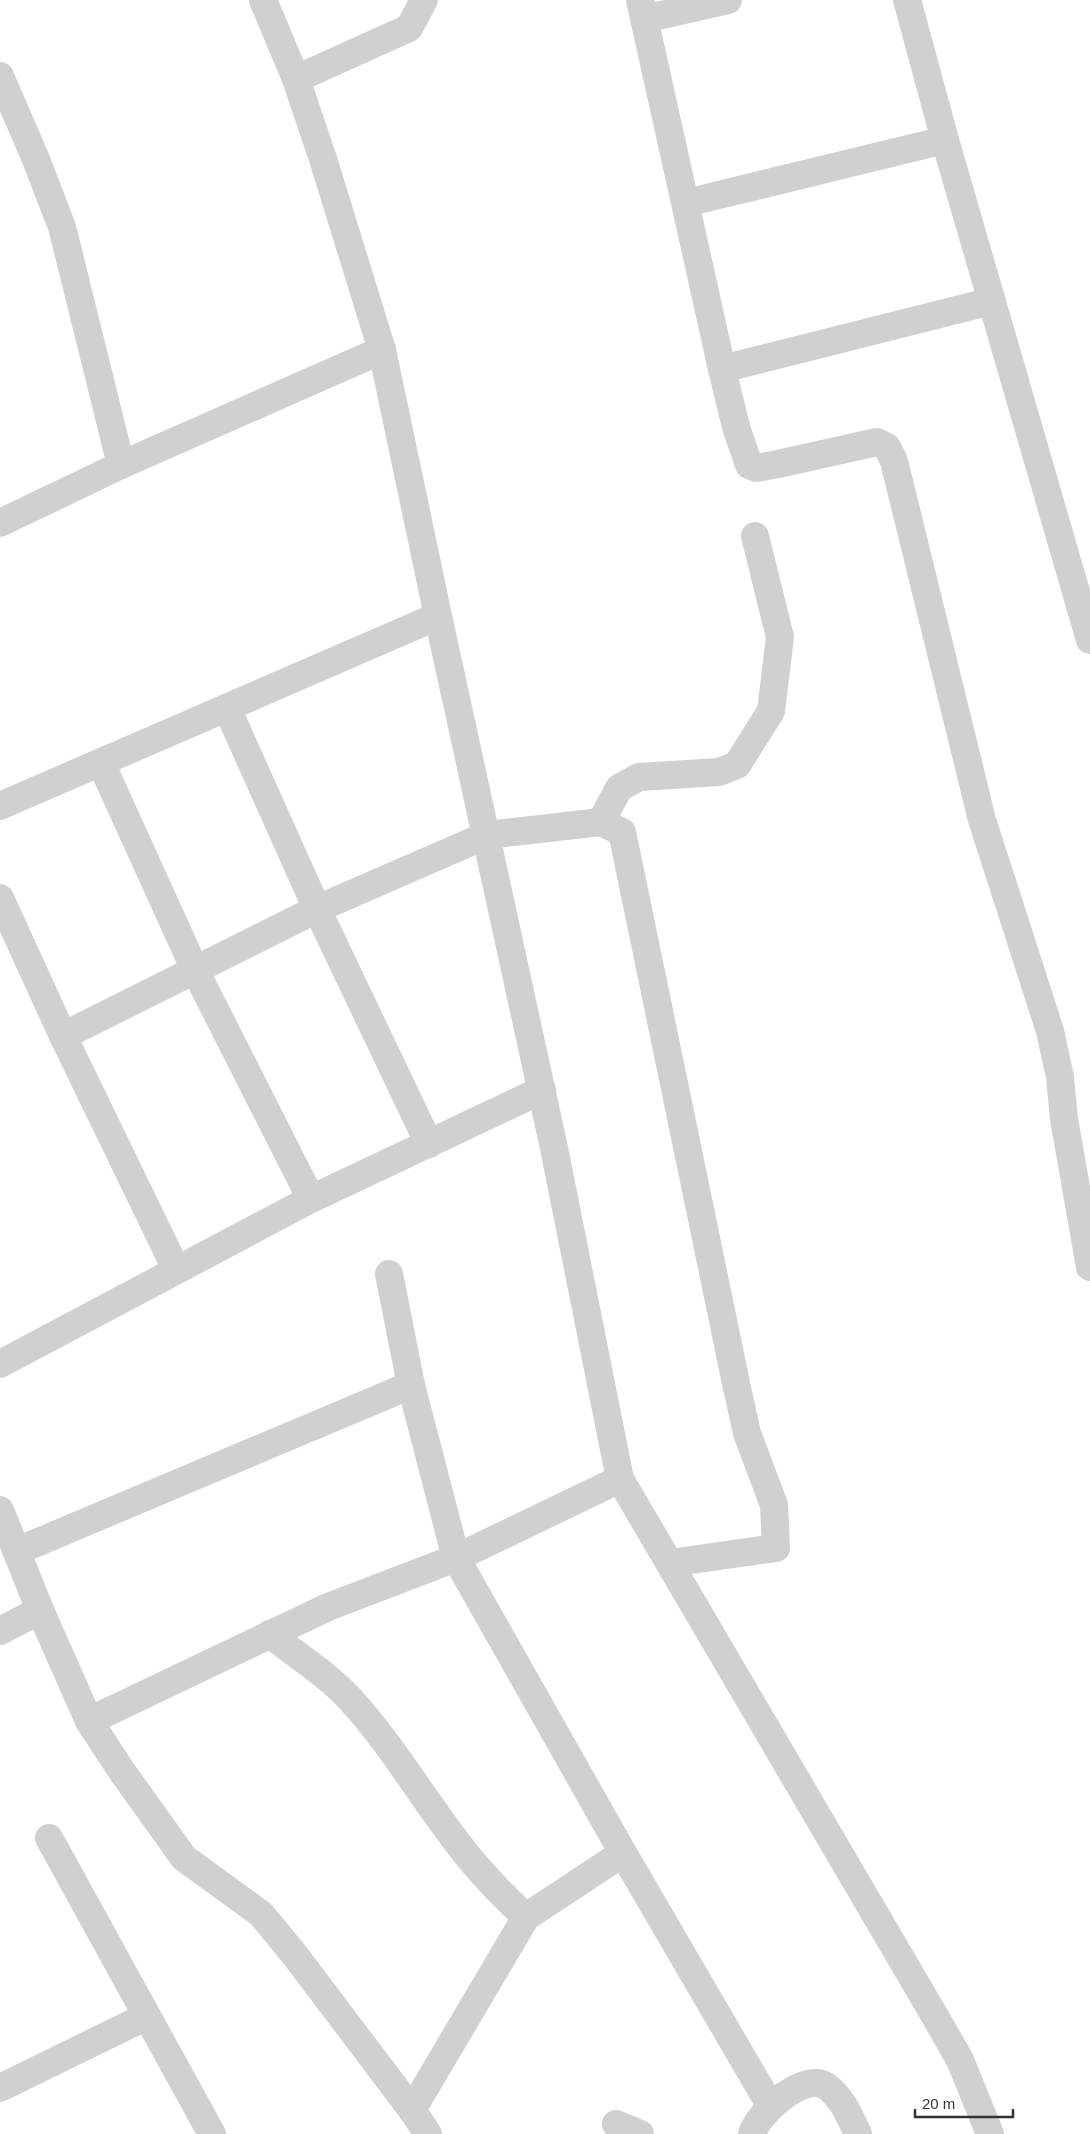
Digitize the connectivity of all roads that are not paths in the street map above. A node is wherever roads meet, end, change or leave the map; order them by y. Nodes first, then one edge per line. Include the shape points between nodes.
1 (263, 0) edge
2 (424, 0) edge
3 (728, 0) edge
4 (907, 0) edge
5 (642, 10) edge
6 (0, 76) edge
7 (296, 79) junction
8 (945, 140) junction
9 (686, 203) junction
10 (992, 301) junction
11 (382, 350) junction
12 (722, 369) junction
13 (120, 465) junction
14 (0, 523) edge
15 (755, 536) dead end
16 (438, 616) junction
17 (1090, 640) edge
18 (227, 708) junction
19 (101, 762) junction
20 (0, 806) edge
21 (601, 822) junction
22 (487, 835) junction
23 (0, 898) edge
24 (317, 909) junction
25 (195, 970) junction
26 (63, 1036) junction
27 (542, 1090) junction
28 (429, 1144) junction
29 (311, 1199) junction
30 (1090, 1267) edge
31 (176, 1270) junction
32 (389, 1274) dead end
33 (0, 1364) edge
34 (411, 1385) junction
35 (620, 1479) junction
36 (0, 1510) edge
37 (17, 1551) junction
38 (456, 1558) junction
39 (670, 1563) junction
40 (40, 1610) junction
41 (0, 1631) edge
42 (270, 1634) junction
43 (89, 1721) junction
44 (49, 1838) dead end
45 (623, 1853) junction
46 (526, 1917) junction
47 (147, 2016) junction
48 (0, 2088) edge
49 (770, 2105) junction
50 (412, 2110) junction
51 (212, 2134) edge
52 (428, 2134) edge
53 (752, 2134) edge
54 (858, 2134) edge
55 (990, 2134) edge

1 - 7 street
2 - 7 street via 409,28
3 - 5 street
4 - 8 street
5 - 9 street
6 - 13 street via 62,227
7 - 11 street
8 - 9 street
8 - 10 street
9 - 12 street
10 - 12 street
10 - 17 street
11 - 13 street
11 - 16 street
12 - 30 street via 749,466 778,464 877,442 887,447 894,461 982,820 1050,1031
13 - 14 street
15 - 21 street via 780,637 771,711 737,765 719,772 639,777 620,788
16 - 18 street
16 - 22 street
18 - 19 street
18 - 24 street
19 - 20 street
19 - 25 street
21 - 22 street
21 - 39 street via 622,832 747,1433 774,1505 776,1548
22 - 24 street
22 - 27 street
23 - 26 street
24 - 25 street
24 - 28 street
25 - 26 street
25 - 29 street
26 - 31 street
27 - 28 street
27 - 35 street
28 - 29 street
29 - 31 street
31 - 33 street
32 - 34 street
34 - 37 street
34 - 38 street
35 - 38 street
35 - 39 street
36 - 37 street
37 - 40 street
38 - 42 street via 328,1606
38 - 45 street
39 - 55 street via 960,2060
40 - 41 street
40 - 43 street
42 - 43 street
42 - 46 street via 327,1677 350,1699 470,1858
43 - 50 street via 184,1858 261,1914
44 - 47 street
45 - 46 street
45 - 49 street
46 - 50 street
47 - 48 street
47 - 51 street
49 - 53 street via 754,2125
49 - 54 street via 803,2084 824,2085 836,2095
50 - 52 street

